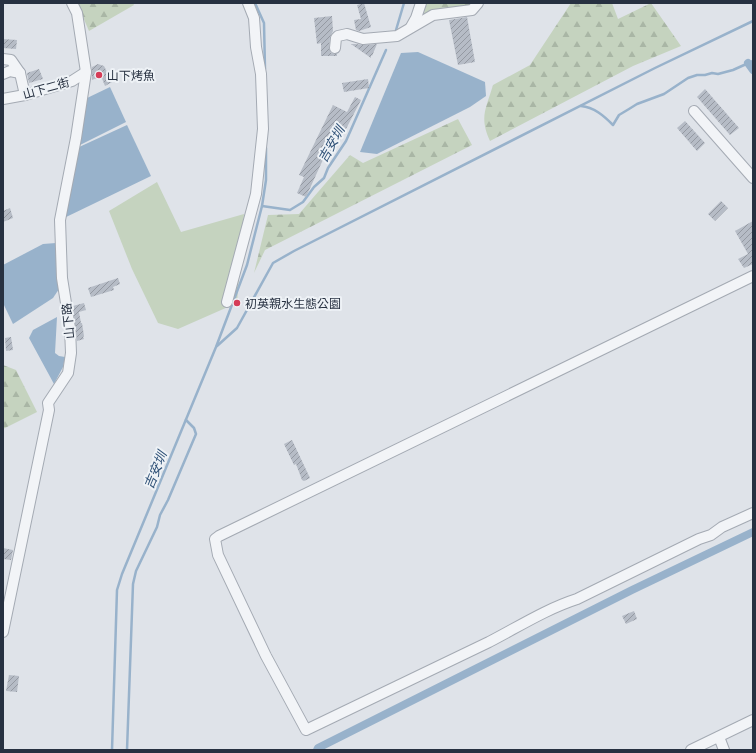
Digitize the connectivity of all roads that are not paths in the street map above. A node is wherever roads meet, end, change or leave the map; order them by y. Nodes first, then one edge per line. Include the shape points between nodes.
1 (72, 3) edge
2 (248, 3) edge
3 (420, 3) edge
4 (478, 3) edge
5 (403, 34) junction
6 (335, 48) dead end
7 (3, 59) edge
8 (86, 72) junction
9 (3, 74) edge
10 (20, 74) junction
11 (25, 95) junction
12 (3, 99) edge
13 (694, 111) dead end
14 (753, 178) edge
15 (753, 276) edge
16 (227, 302) dead end
17 (753, 513) edge
18 (7, 588) edge
19 (3, 632) edge
20 (753, 720) edge
21 (719, 737) junction
22 (691, 750) edge
23 (724, 750) edge

1 - 8 street, 山下路 via 77,13
2 - 16 street via 254,18 261,74 263,129 256,194
3 - 5 street via 416,18
4 - 5 street via 472,10 433,15
5 - 6 street via 363,39 347,34 336,38
7 - 10 street via 11,60
8 - 11 street, 山下二街 via 72,81
8 - 18 street, 山下路 via 60,220 62,278 70,328 70,367 48,404 49,410 30,508
9 - 10 street
10 - 11 street
11 - 12 street, 山下二街
13 - 14 street
15 - 17 street via 214,539 218,555 266,656 306,730
18 - 19 street, 山下路
20 - 21 street
21 - 22 street
21 - 23 street

